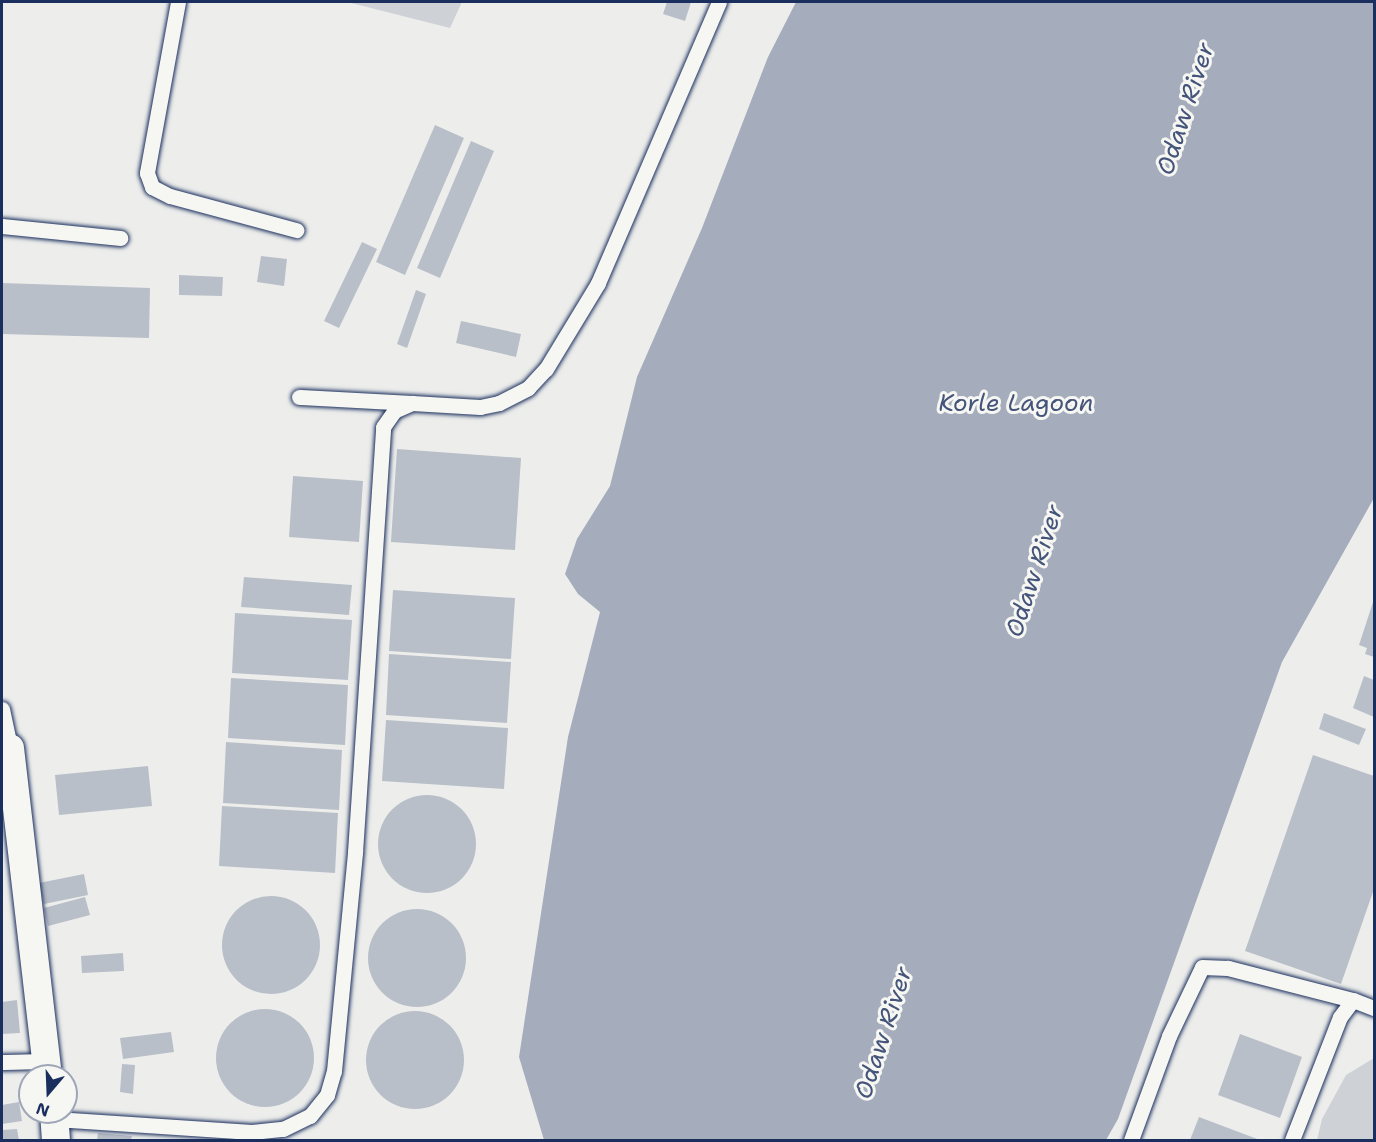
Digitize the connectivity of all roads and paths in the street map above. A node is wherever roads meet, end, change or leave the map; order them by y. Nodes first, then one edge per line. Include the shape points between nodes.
1 (178, 2) edge
2 (719, 2) edge
3 (2, 226) edge
4 (296, 230) dead end
5 (120, 238) dead end
6 (299, 397) dead end
7 (412, 404) junction
8 (2, 709) edge
9 (10, 748) joint
10 (1353, 1000) junction
11 (1374, 1008) edge
12 (2, 1062) edge
13 (18, 1064) edge
14 (47, 1064) edge
15 (55, 1124) edge
16 (1131, 1140) edge
17 (1292, 1140) edge

1 - 4 lane via 147,174 152,187 170,196
2 - 7 lane via 598,283 546,369 528,388 499,403 480,407
3 - 5 lane
6 - 7 lane
7 - 15 lane via 388,418 381,438 355,852 334,1071 327,1095 310,1116 284,1129 252,1132
8 - 9 lane
9 - 14 street
10 - 11 lane
10 - 16 lane via 1228,968 1202,967 1169,1036
10 - 17 lane via 1340,1017
12 - 13 lane

